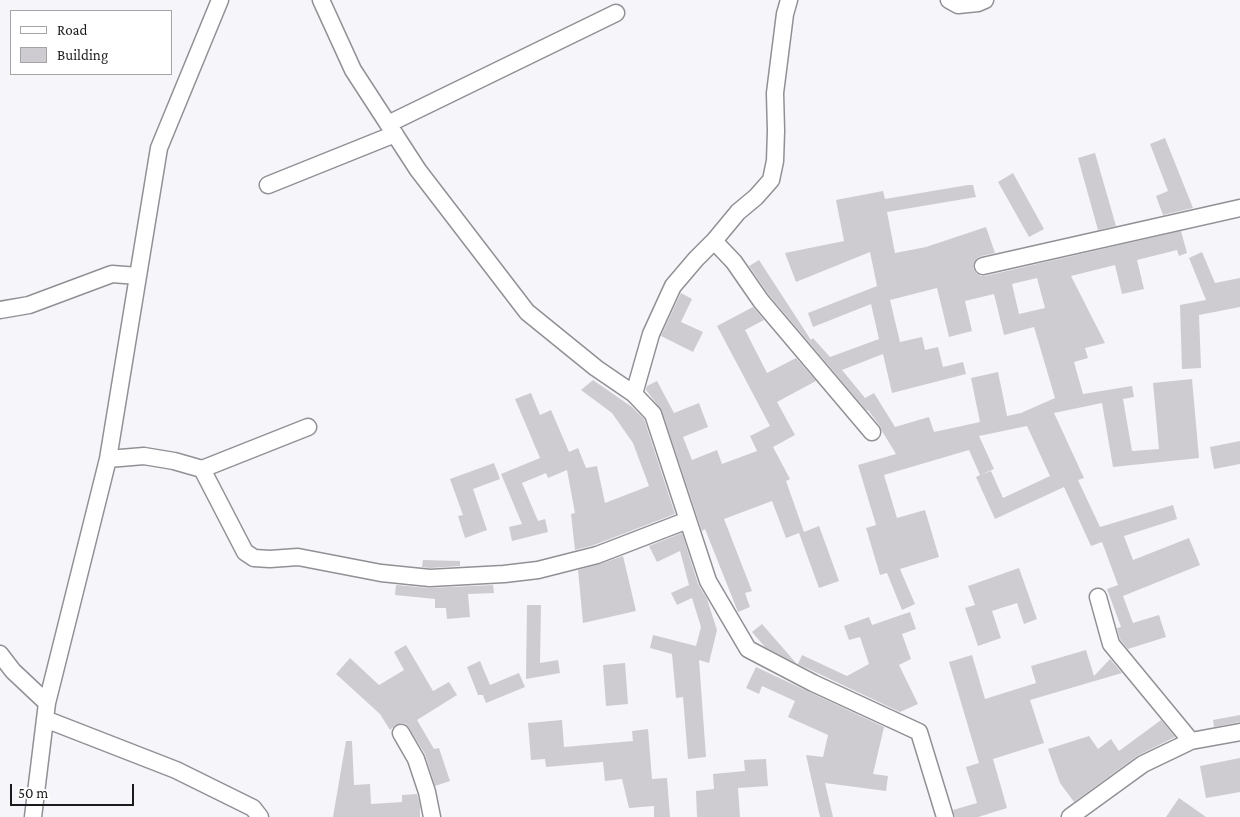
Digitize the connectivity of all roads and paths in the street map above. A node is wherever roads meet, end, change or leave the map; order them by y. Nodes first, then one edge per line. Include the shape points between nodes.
1 (220, 0) edge
2 (321, 0) edge
3 (789, 0) edge
4 (949, 0) edge
5 (985, 0) edge
6 (616, 13) dead end
7 (391, 129) junction
8 (268, 185) dead end
9 (1240, 208) edge
10 (714, 241) junction
11 (983, 266) dead end
12 (138, 276) junction
13 (0, 310) edge
14 (634, 394) junction
15 (308, 427) dead end
16 (872, 432) dead end
17 (108, 459) junction
18 (202, 469) junction
19 (688, 520) junction
20 (1098, 597) dead end
21 (0, 654) edge
22 (46, 711) junction
23 (1240, 732) edge
24 (401, 733) dead end
25 (1191, 741) junction
26 (33, 817) edge
27 (260, 817) edge
28 (432, 817) edge
29 (945, 817) edge
30 (1070, 817) edge

1 - 12 street via 159,148
2 - 7 street via 353,70
3 - 10 street via 775,93 775,161 771,180
4 - 5 street via 958,5
6 - 7 street
7 - 8 street
7 - 14 street via 418,170 527,312
9 - 11 street
10 - 14 street via 674,286 651,334
10 - 16 street
12 - 13 street via 112,274 30,305
12 - 17 street
14 - 19 street via 653,414
15 - 18 street
17 - 18 street via 144,456
17 - 22 street
18 - 19 street via 245,552 254,558 298,557 381,573 430,578 538,570 598,555
19 - 29 street via 708,581 748,649 812,683 919,732
20 - 25 street via 1111,644
21 - 22 street
22 - 26 street
22 - 27 street via 253,808
23 - 25 street
24 - 28 street via 416,759
25 - 30 street via 1143,764

